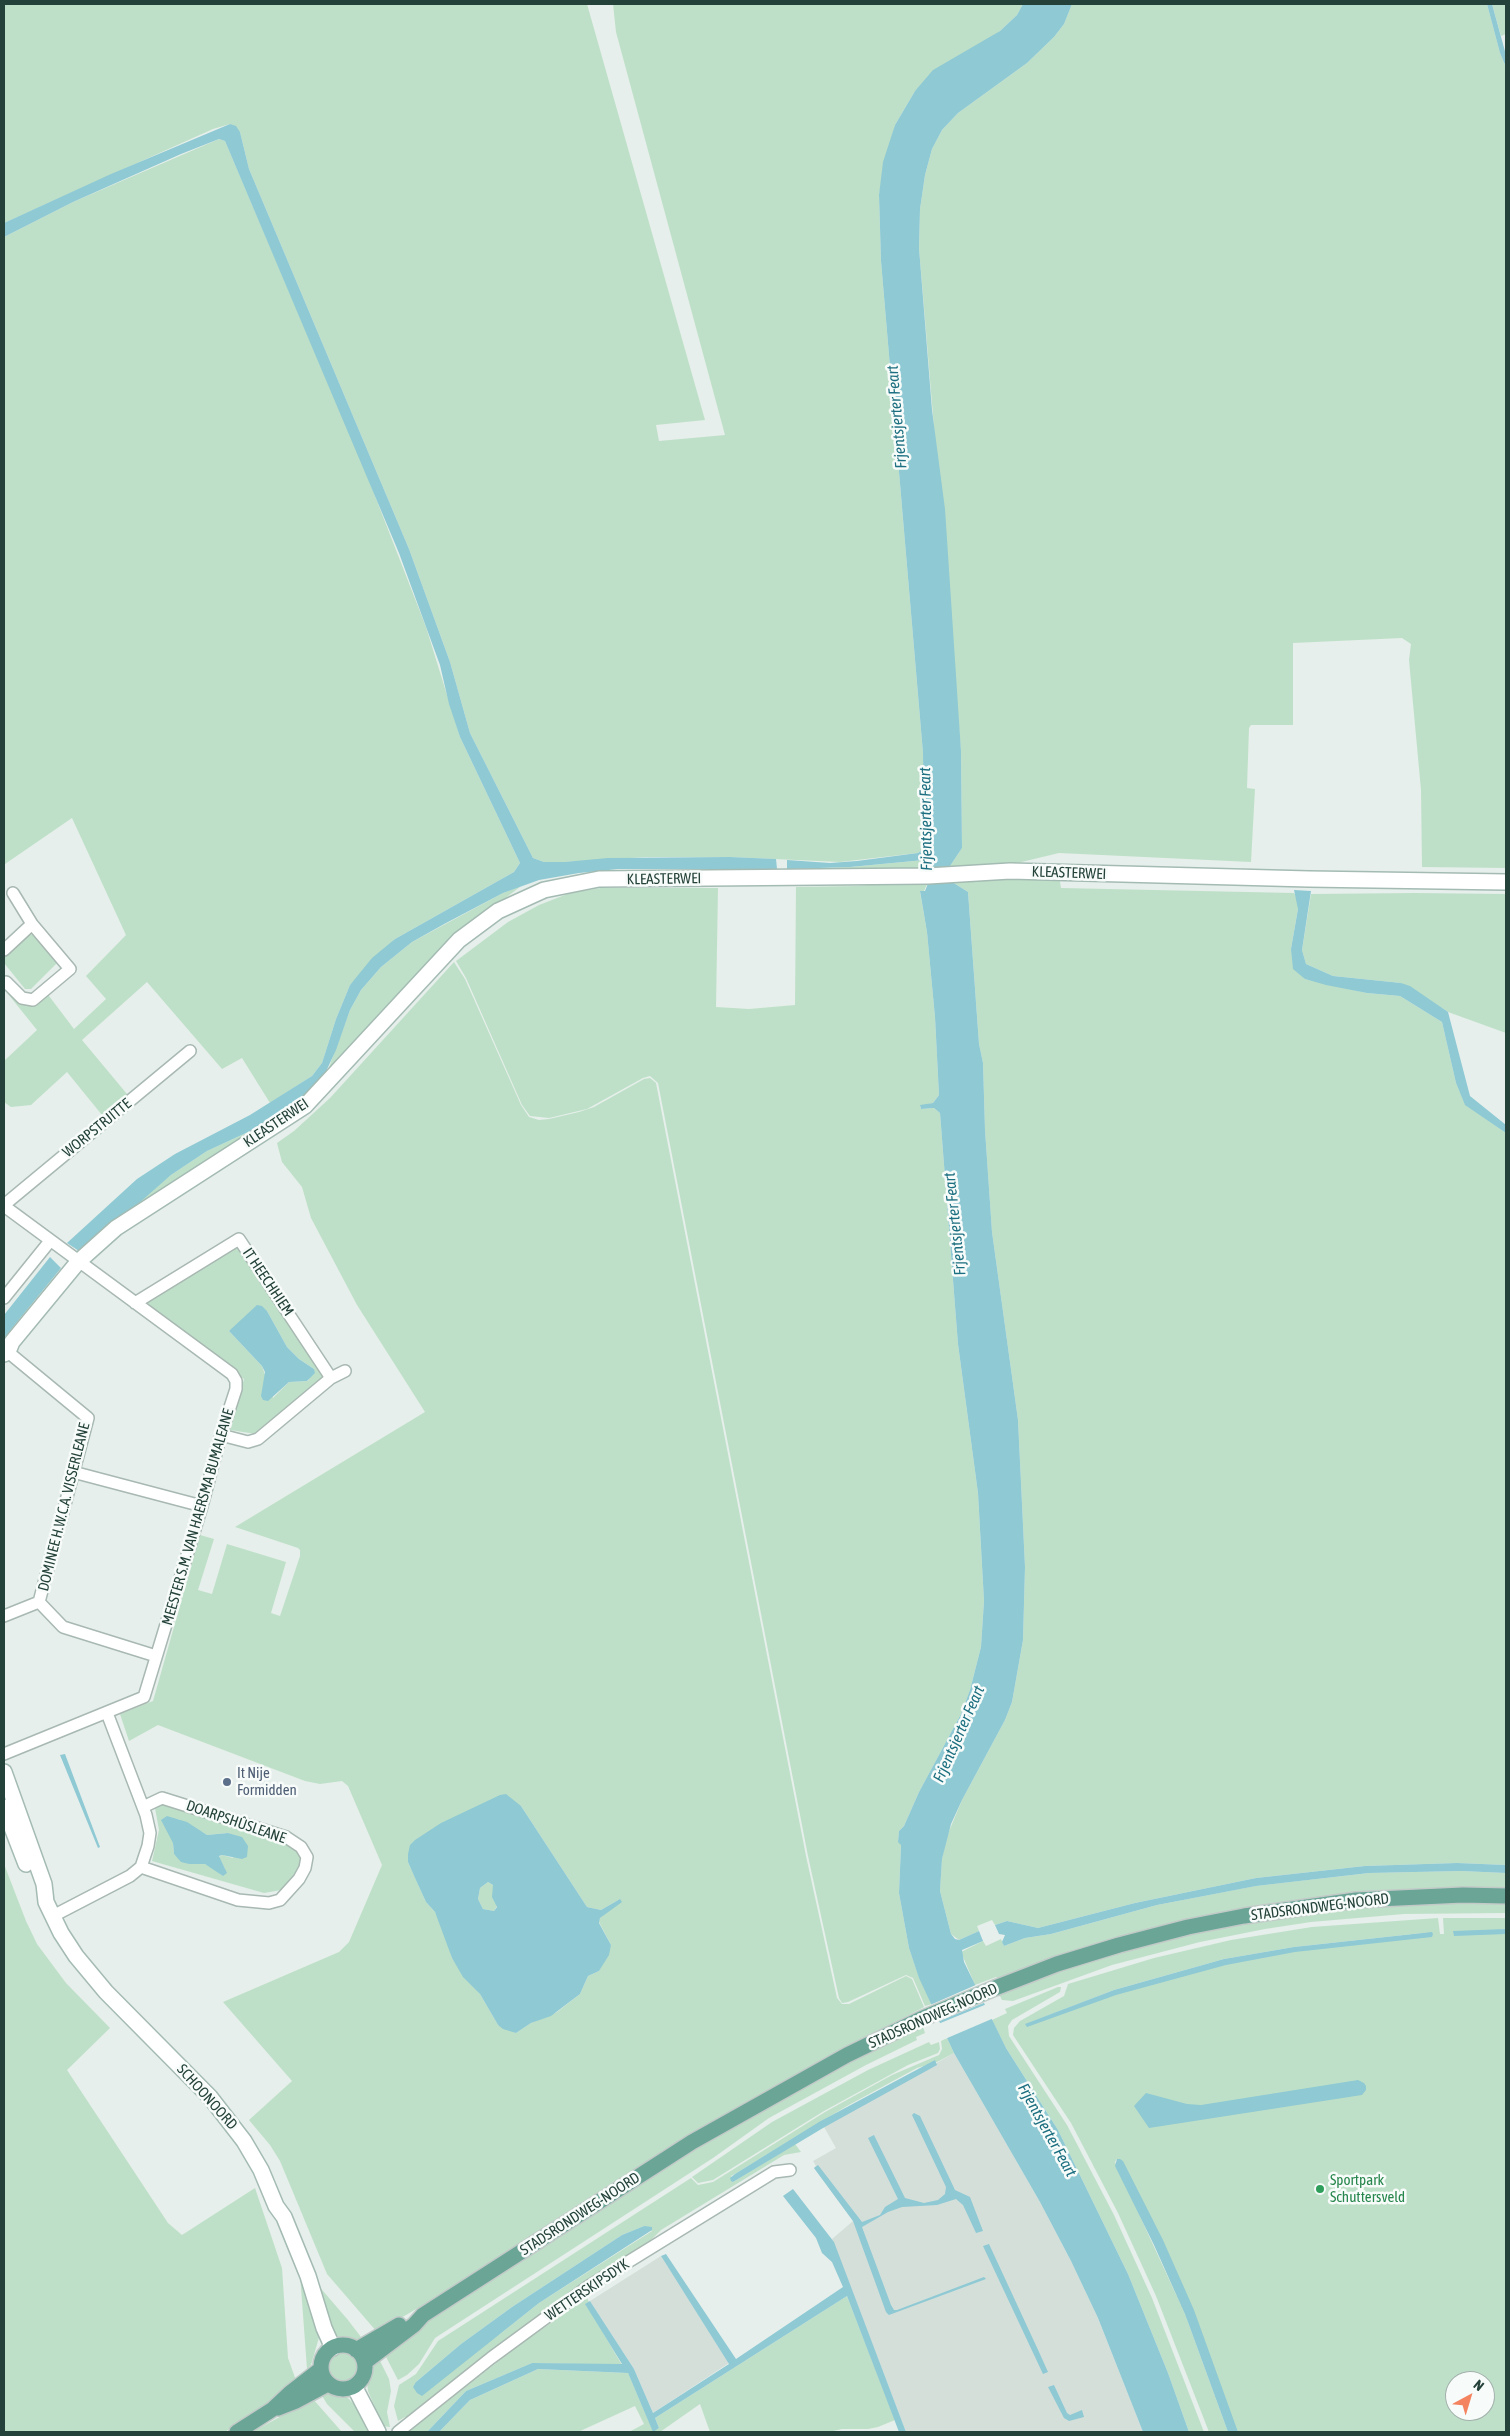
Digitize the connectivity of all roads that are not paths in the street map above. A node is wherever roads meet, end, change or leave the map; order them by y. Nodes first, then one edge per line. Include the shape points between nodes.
1 (1506, 882) edge
2 (13, 893) dead end
3 (32, 924) junction
4 (4, 950) edge
5 (4, 981) edge
6 (190, 1051) dead end
7 (4, 1206) edge
8 (50, 1241) junction
9 (78, 1262) junction
10 (4, 1298) edge
11 (135, 1303) junction
12 (6, 1353) edge
13 (345, 1370) dead end
14 (331, 1378) junction
15 (221, 1435) junction
16 (73, 1472) junction
17 (202, 1506) junction
18 (39, 1602) junction
19 (4, 1616) edge
20 (156, 1656) junction
21 (107, 1713) junction
22 (4, 1754) edge
23 (4, 1772) edge
24 (143, 1806) junction
25 (4, 1807) edge
26 (141, 1867) junction
27 (1506, 1896) edge
28 (46, 1902) junction
29 (52, 1916) junction
30 (790, 2170) dead end
31 (333, 2348) junction
32 (360, 2356) junction
33 (321, 2369) junction
34 (328, 2384) junction
35 (354, 2386) junction
36 (273, 2409) junction
37 (237, 2432) edge
38 (378, 2432) edge
39 (398, 2432) edge

1 - 9 street, KLEASTERWEI via 1040,871 928,876 599,879 570,884 524,898 498,911 459,940 305,1106 116,1228
2 - 3 street
3 - 4 street
3 - 5 street via 70,968 33,1000 22,998
6 - 7 street, WORPSTRJITTE
7 - 8 street, MEESTER S.M. VAN HAERSMA BUMALEANE
8 - 9 street, MEESTER S.M. VAN HAERSMA BUMALEANE
8 - 10 street
9 - 11 street, MEESTER S.M. VAN HAERSMA BUMALEANE
9 - 12 street, KLEASTERWEI
11 - 14 street, IT HEECHHIEM via 240,1239
11 - 15 street, MEESTER S.M. VAN HAERSMA BUMALEANE via 232,1374 236,1389
12 - 16 street, DOMINEE H.W.C.A. VISSERLEANE via 88,1418
13 - 14 street
14 - 15 street via 258,1439 248,1442
15 - 17 street, MEESTER S.M. VAN HAERSMA BUMALEANE
16 - 17 street
16 - 18 street, DOMINEE H.W.C.A. VISSERLEANE
17 - 20 street, MEESTER S.M. VAN HAERSMA BUMALEANE
18 - 19 street, DOMINEE H.W.C.A. VISSERLEANE
18 - 20 street via 63,1627
20 - 21 street, MEESTER S.M. VAN HAERSMA BUMALEANE via 144,1697
21 - 22 street, MEESTER S.M. VAN HAERSMA BUMALEANE
21 - 24 street
23 - 28 street, SCHOONOORD via 44,1884
24 - 26 street via 150,1833
24 - 26 street, DOARPSHÛSLEANE via 162,1798 286,1837 301,1847 307,1857 306,1868 299,1879 280,1900 269,1903 238,1900
25 - 28 street, SCHOONOORD via 36,1890
26 - 29 street via 130,1876
27 - 32 main road, STADSRONDWEG-NOORD via 1356,1900 1244,1916 1119,1945 995,1988 847,2055 692,2142 423,2315 414,2325
28 - 29 street, SCHOONOORD
29 - 31 street, SCHOONOORD via 76,1956 106,1992 210,2096 244,2140 284,2216
30 - 39 street, WETTERSKIPSDYK via 774,2172 589,2286
31 - 32 main road via 344,2346
31 - 33 main road via 323,2357
32 - 35 main road via 364,2374
33 - 34 main road
33 - 36 main road
34 - 35 main road via 338,2389
34 - 36 main road
35 - 38 street
36 - 37 main road

